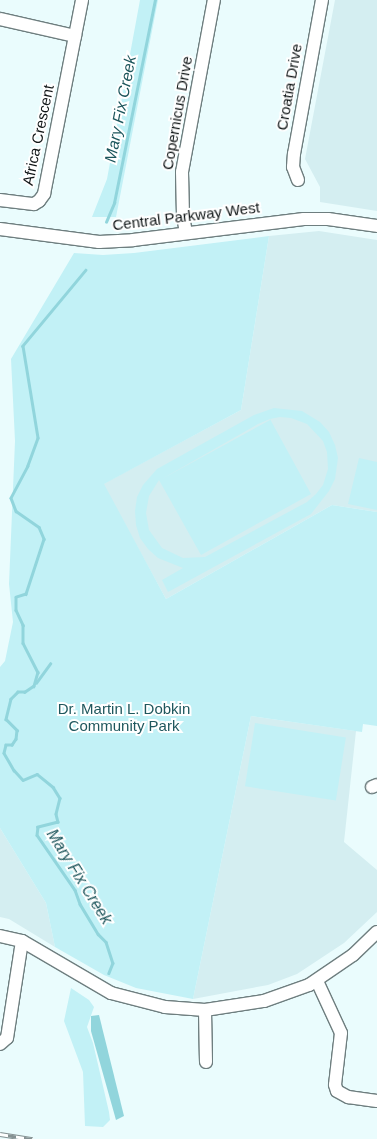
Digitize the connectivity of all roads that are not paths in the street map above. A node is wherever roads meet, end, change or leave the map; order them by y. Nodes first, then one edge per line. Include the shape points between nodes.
1 (82, 0) edge
2 (214, 0) edge
3 (322, 0) edge
4 (0, 20) edge
5 (75, 36) junction
6 (298, 180) dead end
7 (0, 200) edge
8 (377, 226) edge
9 (0, 229) edge
10 (186, 233) junction
11 (377, 932) edge
12 (0, 936) edge
13 (22, 940) junction
14 (317, 980) junction
15 (206, 1010) junction
16 (0, 1044) edge
17 (206, 1062) dead end
18 (377, 1101) edge

1 - 5 street
2 - 10 street, Copernicus Drive via 182,172
3 - 6 street, Croatia Drive via 294,154 293,167
4 - 5 street
5 - 7 street, Africa Crescent via 44,194 34,204
8 - 10 street, Central Parkway West via 304,219
9 - 10 street, Central Parkway West via 99,242
11 - 14 street via 353,955
12 - 13 street
13 - 15 street via 111,993 165,1007
13 - 16 street via 7,1038
14 - 15 street via 264,1001
14 - 18 street via 341,1032 337,1091 348,1097
15 - 17 street

